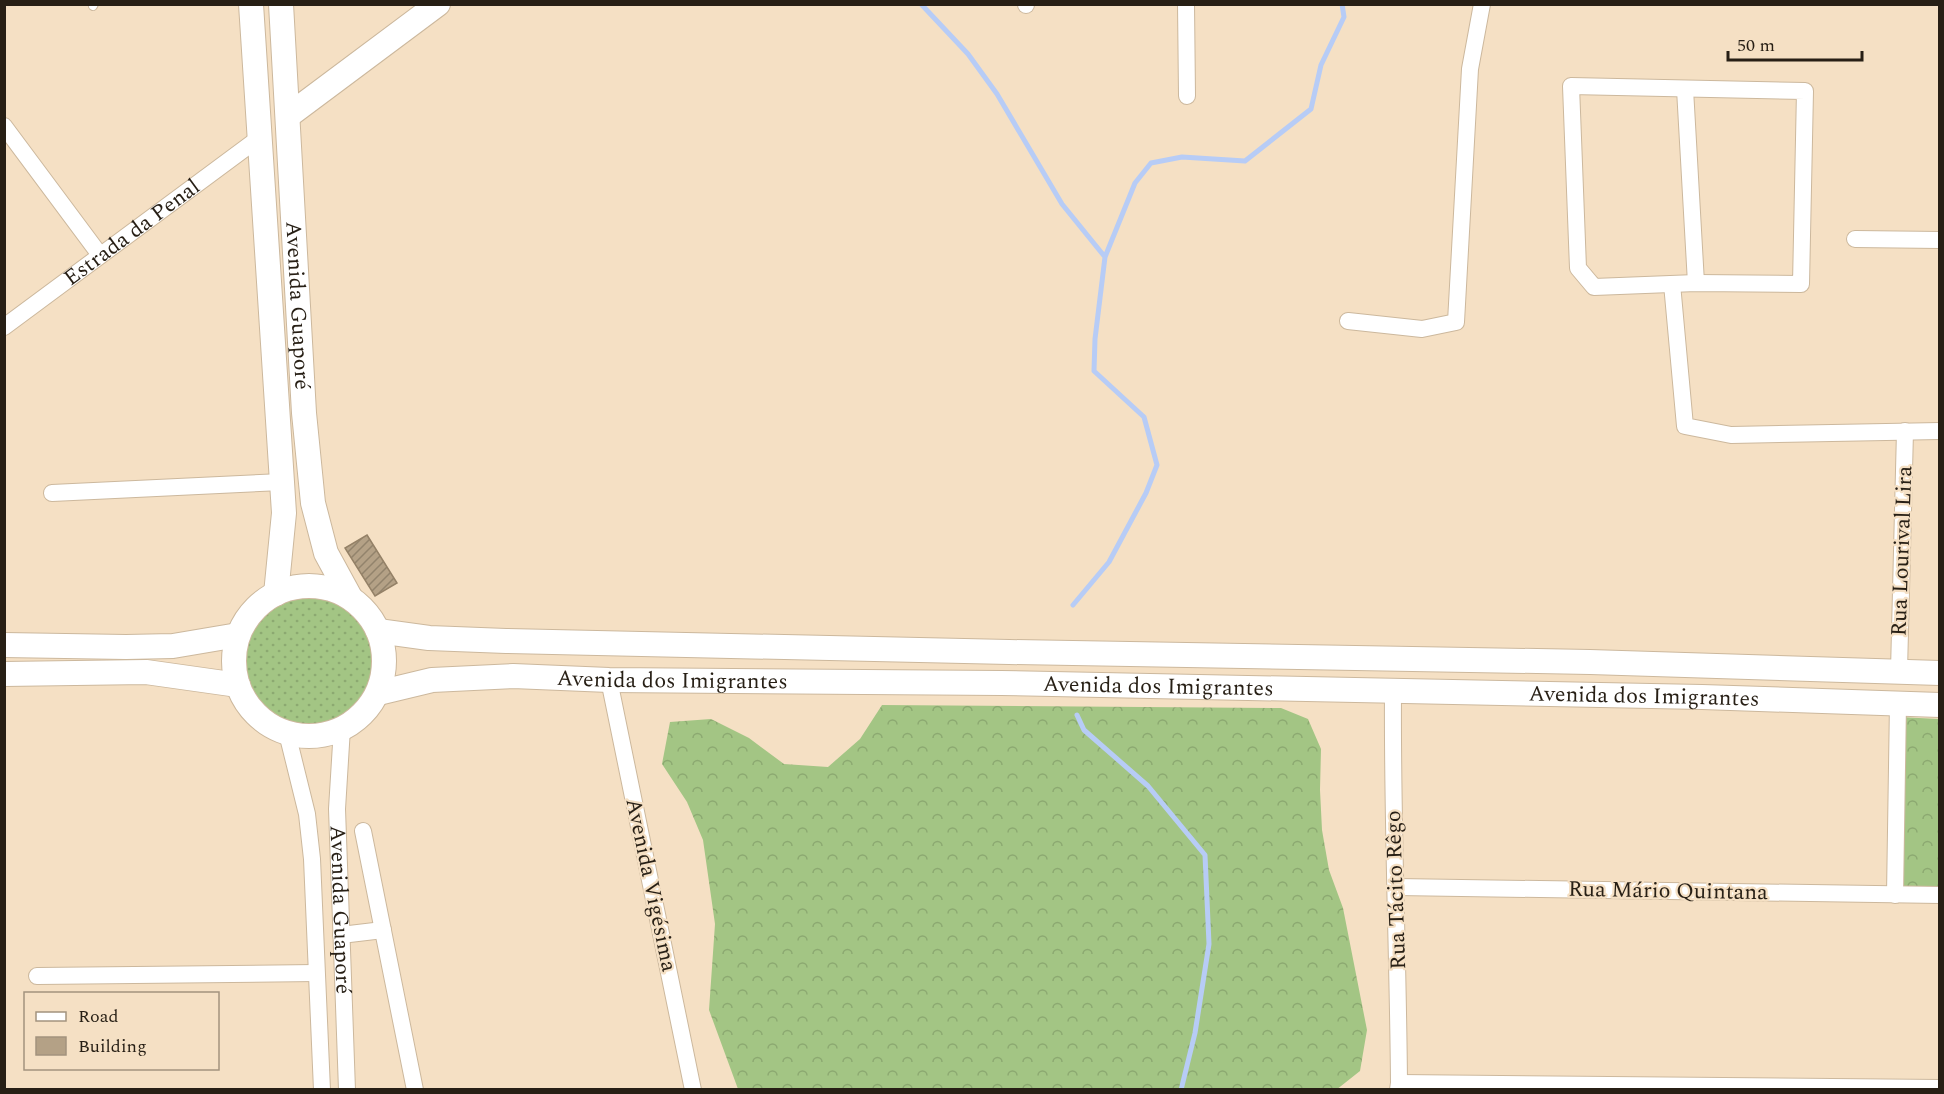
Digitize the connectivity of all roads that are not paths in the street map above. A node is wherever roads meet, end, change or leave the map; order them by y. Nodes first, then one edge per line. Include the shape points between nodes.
1 (251, 4) edge
2 (281, 4) edge
3 (438, 4) edge
4 (1186, 4) edge
5 (1482, 4) edge
6 (1685, 89) junction
7 (1187, 96) dead end
8 (288, 116) junction
9 (4, 126) edge
10 (259, 138) junction
11 (1855, 239) dead end
12 (1940, 240) edge
13 (100, 255) junction
14 (1696, 283) junction
15 (1672, 284) junction
16 (1348, 321) dead end
17 (4, 327) edge
18 (1905, 431) junction
19 (1940, 431) edge
20 (282, 482) junction
21 (52, 493) dead end
22 (276, 594) junction
23 (350, 597) junction
24 (378, 631) junction
25 (238, 635) junction
26 (4, 645) edge
27 (1899, 671) junction
28 (1940, 673) edge
29 (4, 674) edge
30 (609, 680) junction
31 (238, 685) junction
32 (1393, 691) junction
33 (378, 693) junction
34 (1898, 703) junction
35 (1940, 705) edge
36 (342, 728) junction
37 (287, 733) junction
38 (363, 831) dead end
39 (1397, 887) junction
40 (1895, 895) junction
41 (1940, 895) edge
42 (383, 930) junction
43 (341, 935) junction
44 (316, 973) junction
45 (37, 976) dead end
46 (1399, 1086) edge
47 (1940, 1088) edge
48 (322, 1089) edge
49 (347, 1089) edge
50 (415, 1089) edge
51 (693, 1089) edge

1 - 10 main road, Avenida Guaporé
2 - 8 main road, Avenida Guaporé
3 - 8 main road
4 - 7 street
5 - 16 street via 1470,69 1456,322 1422,329
6 - 14 street
6 - 14 street via 1805,91 1801,284
6 - 15 street via 1571,86 1578,268 1594,287
8 - 23 main road, Avenida Guaporé via 304,413 313,503 326,553
9 - 13 street
10 - 13 street, Estrada da Penal
10 - 20 main road, Avenida Guaporé
11 - 12 street
13 - 17 street, Estrada da Penal
14 - 15 street
15 - 18 street via 1685,426 1731,435
18 - 19 street
18 - 27 street, Rua Lourival Lira
20 - 21 street
20 - 22 main road, Avenida Guaporé via 284,513
22 - 23 main road via 307,586
22 - 25 main road via 249,615
23 - 24 main road
24 - 27 main road, Avenida dos Imigrantes via 429,638 506,641
24 - 33 main road via 384,651 384,672
25 - 26 main road via 173,646
25 - 31 main road via 234,660
27 - 28 main road, Avenida dos Imigrantes
29 - 31 main road via 146,672
30 - 32 main road, Avenida dos Imigrantes
30 - 33 main road, Avenida dos Imigrantes via 480,676 432,680
30 - 51 street, Avenida Vigésima
31 - 37 main road via 249,706 266,722
32 - 34 main road, Avenida dos Imigrantes
32 - 39 street, Rua Tácito Rêgo
33 - 36 main road via 367,709
34 - 35 main road, Avenida dos Imigrantes
34 - 40 street
36 - 37 main road via 311,736
36 - 43 street, Avenida Guaporé via 337,809
37 - 44 street, Avenida Guaporé via 307,814
38 - 42 street
39 - 40 street, Rua Mário Quintana
39 - 46 street, Rua Tácito Rêgo
40 - 41 street, Rua Mário Quintana
42 - 43 street
42 - 50 street
43 - 49 street, Avenida Guaporé
44 - 45 street
44 - 48 street, Avenida Guaporé
46 - 47 street

